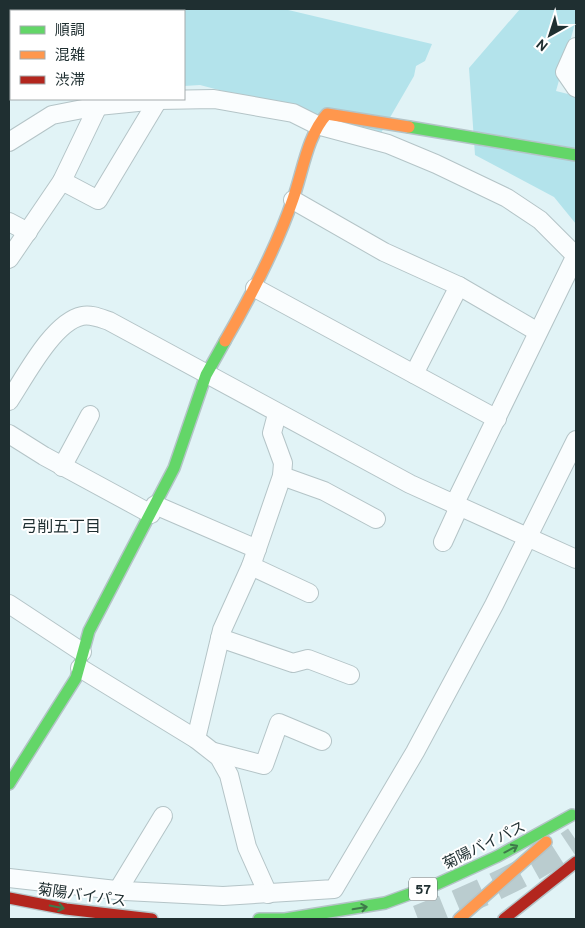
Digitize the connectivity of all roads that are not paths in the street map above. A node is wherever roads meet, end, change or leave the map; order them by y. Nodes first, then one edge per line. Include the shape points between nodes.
1 (576, 47) edge
2 (576, 88) edge
3 (158, 100) joint
4 (185, 100) edge
5 (98, 106) junction
6 (317, 125) junction
7 (9, 142) edge
8 (576, 155) edge
9 (62, 181) junction
10 (292, 200) junction
11 (9, 222) edge
12 (28, 232) junction
13 (576, 255) edge
14 (9, 259) edge
15 (459, 286) junction
16 (255, 288) junction
17 (538, 332) junction
18 (414, 374) junction
19 (206, 375) junction
20 (9, 401) edge
21 (90, 414) dead end
22 (277, 414) junction
23 (497, 419) junction
24 (9, 434) edge
25 (576, 440) edge
26 (62, 466) junction
27 (282, 476) junction
28 (457, 506) junction
29 (153, 509) junction
30 (376, 519) dead end
31 (527, 536) junction
32 (443, 542) dead end
33 (257, 548) junction
34 (576, 559) edge
35 (251, 566) junction
36 (309, 593) dead end
37 (9, 604) edge
38 (220, 638) junction
39 (81, 660) junction
40 (350, 675) dead end
41 (196, 739) junction
42 (322, 741) dead end
43 (214, 752) junction
44 (9, 784) edge
45 (574, 814) edge
46 (162, 816) dead end
47 (576, 862) edge
48 (9, 878) edge
49 (436, 884) junction
50 (118, 890) junction
51 (268, 894) junction
52 (9, 898) edge
53 (488, 902) junction
54 (152, 919) edge
55 (260, 919) edge
56 (459, 919) edge
57 (504, 919) edge

1 - 2 street via 565,72
3 - 5 street
3 - 9 street via 98,200
4 - 6 street via 214,99 292,113
5 - 7 street via 52,115
5 - 9 street
6 - 8 main road via 327,114
6 - 10 main road
6 - 13 street via 388,144 507,198 540,220
9 - 12 street
10 - 15 street via 384,252
10 - 16 main road
11 - 12 street
12 - 14 street
13 - 17 street
15 - 17 street
15 - 18 street
16 - 18 street
16 - 19 main road
17 - 23 street
18 - 23 street
19 - 20 street via 109,321 81,316 68,321 51,339
19 - 22 street
19 - 29 main road via 174,468
21 - 26 street
22 - 27 street via 272,433 283,463
22 - 28 street
23 - 28 street
24 - 26 street
25 - 31 street
26 - 29 street
27 - 30 street via 318,488
27 - 33 street
28 - 31 street
28 - 32 street
29 - 33 street
29 - 39 main road via 98,613
31 - 34 street
31 - 51 street via 415,752 334,889
33 - 35 street
35 - 36 street
35 - 38 street
37 - 39 street
38 - 40 street via 293,663 308,659
38 - 41 street
39 - 41 street
39 - 44 main road via 68,695
41 - 43 street
42 - 43 street via 279,723 264,765
43 - 51 street via 229,775 247,847
49 -> 45 main road, 菊陽バイパス / 57 via 498,856
45 - 53 main road
46 - 50 street
47 - 57 main road
48 - 50 street
49 - 53 main road via 466,887
55 -> 49 main road, 菊陽バイパス / 57 via 385,903
50 - 51 street via 223,896
52 -> 54 main road, 菊陽バイパス via 66,909
53 - 56 main road

